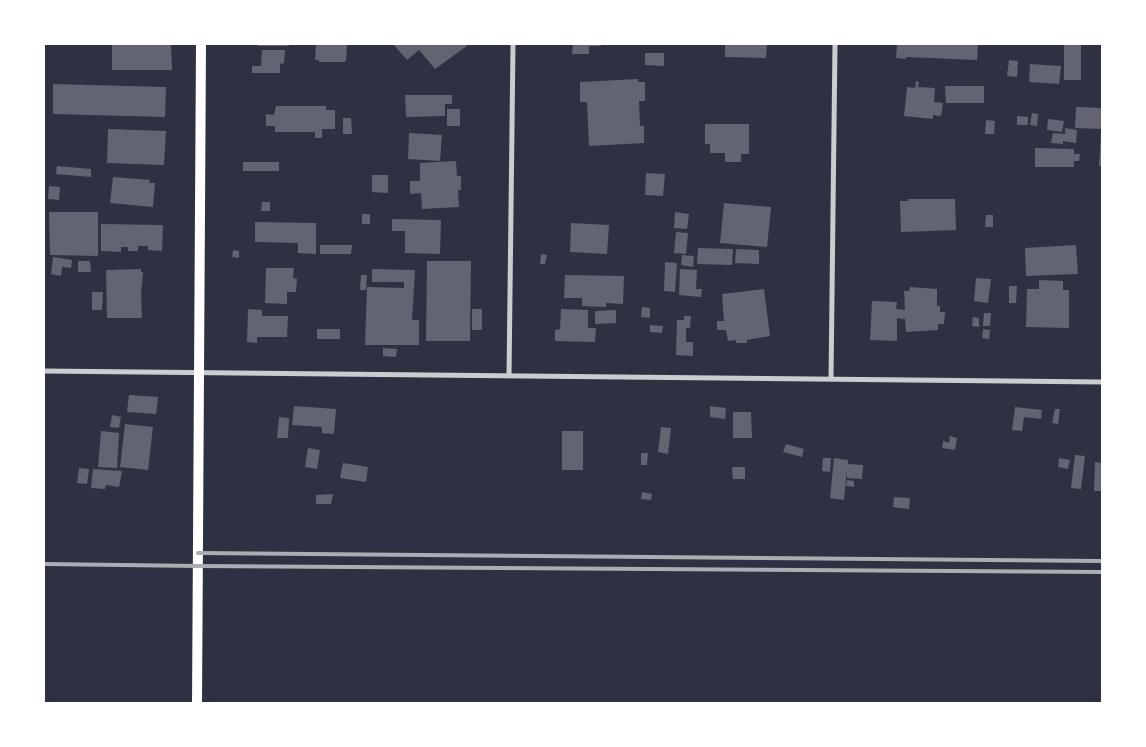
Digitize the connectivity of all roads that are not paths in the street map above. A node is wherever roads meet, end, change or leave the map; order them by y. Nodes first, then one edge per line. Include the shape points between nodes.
1 (201, 44) edge
2 (513, 44) edge
3 (835, 44) edge
4 (44, 371) edge
5 (198, 373) junction
6 (509, 376) junction
7 (831, 379) junction
8 (1102, 382) edge
9 (197, 703) edge

1 - 5 main road
2 - 6 street
3 - 7 street
4 - 5 street
5 - 6 street
5 - 9 main road
6 - 7 street
7 - 8 street

